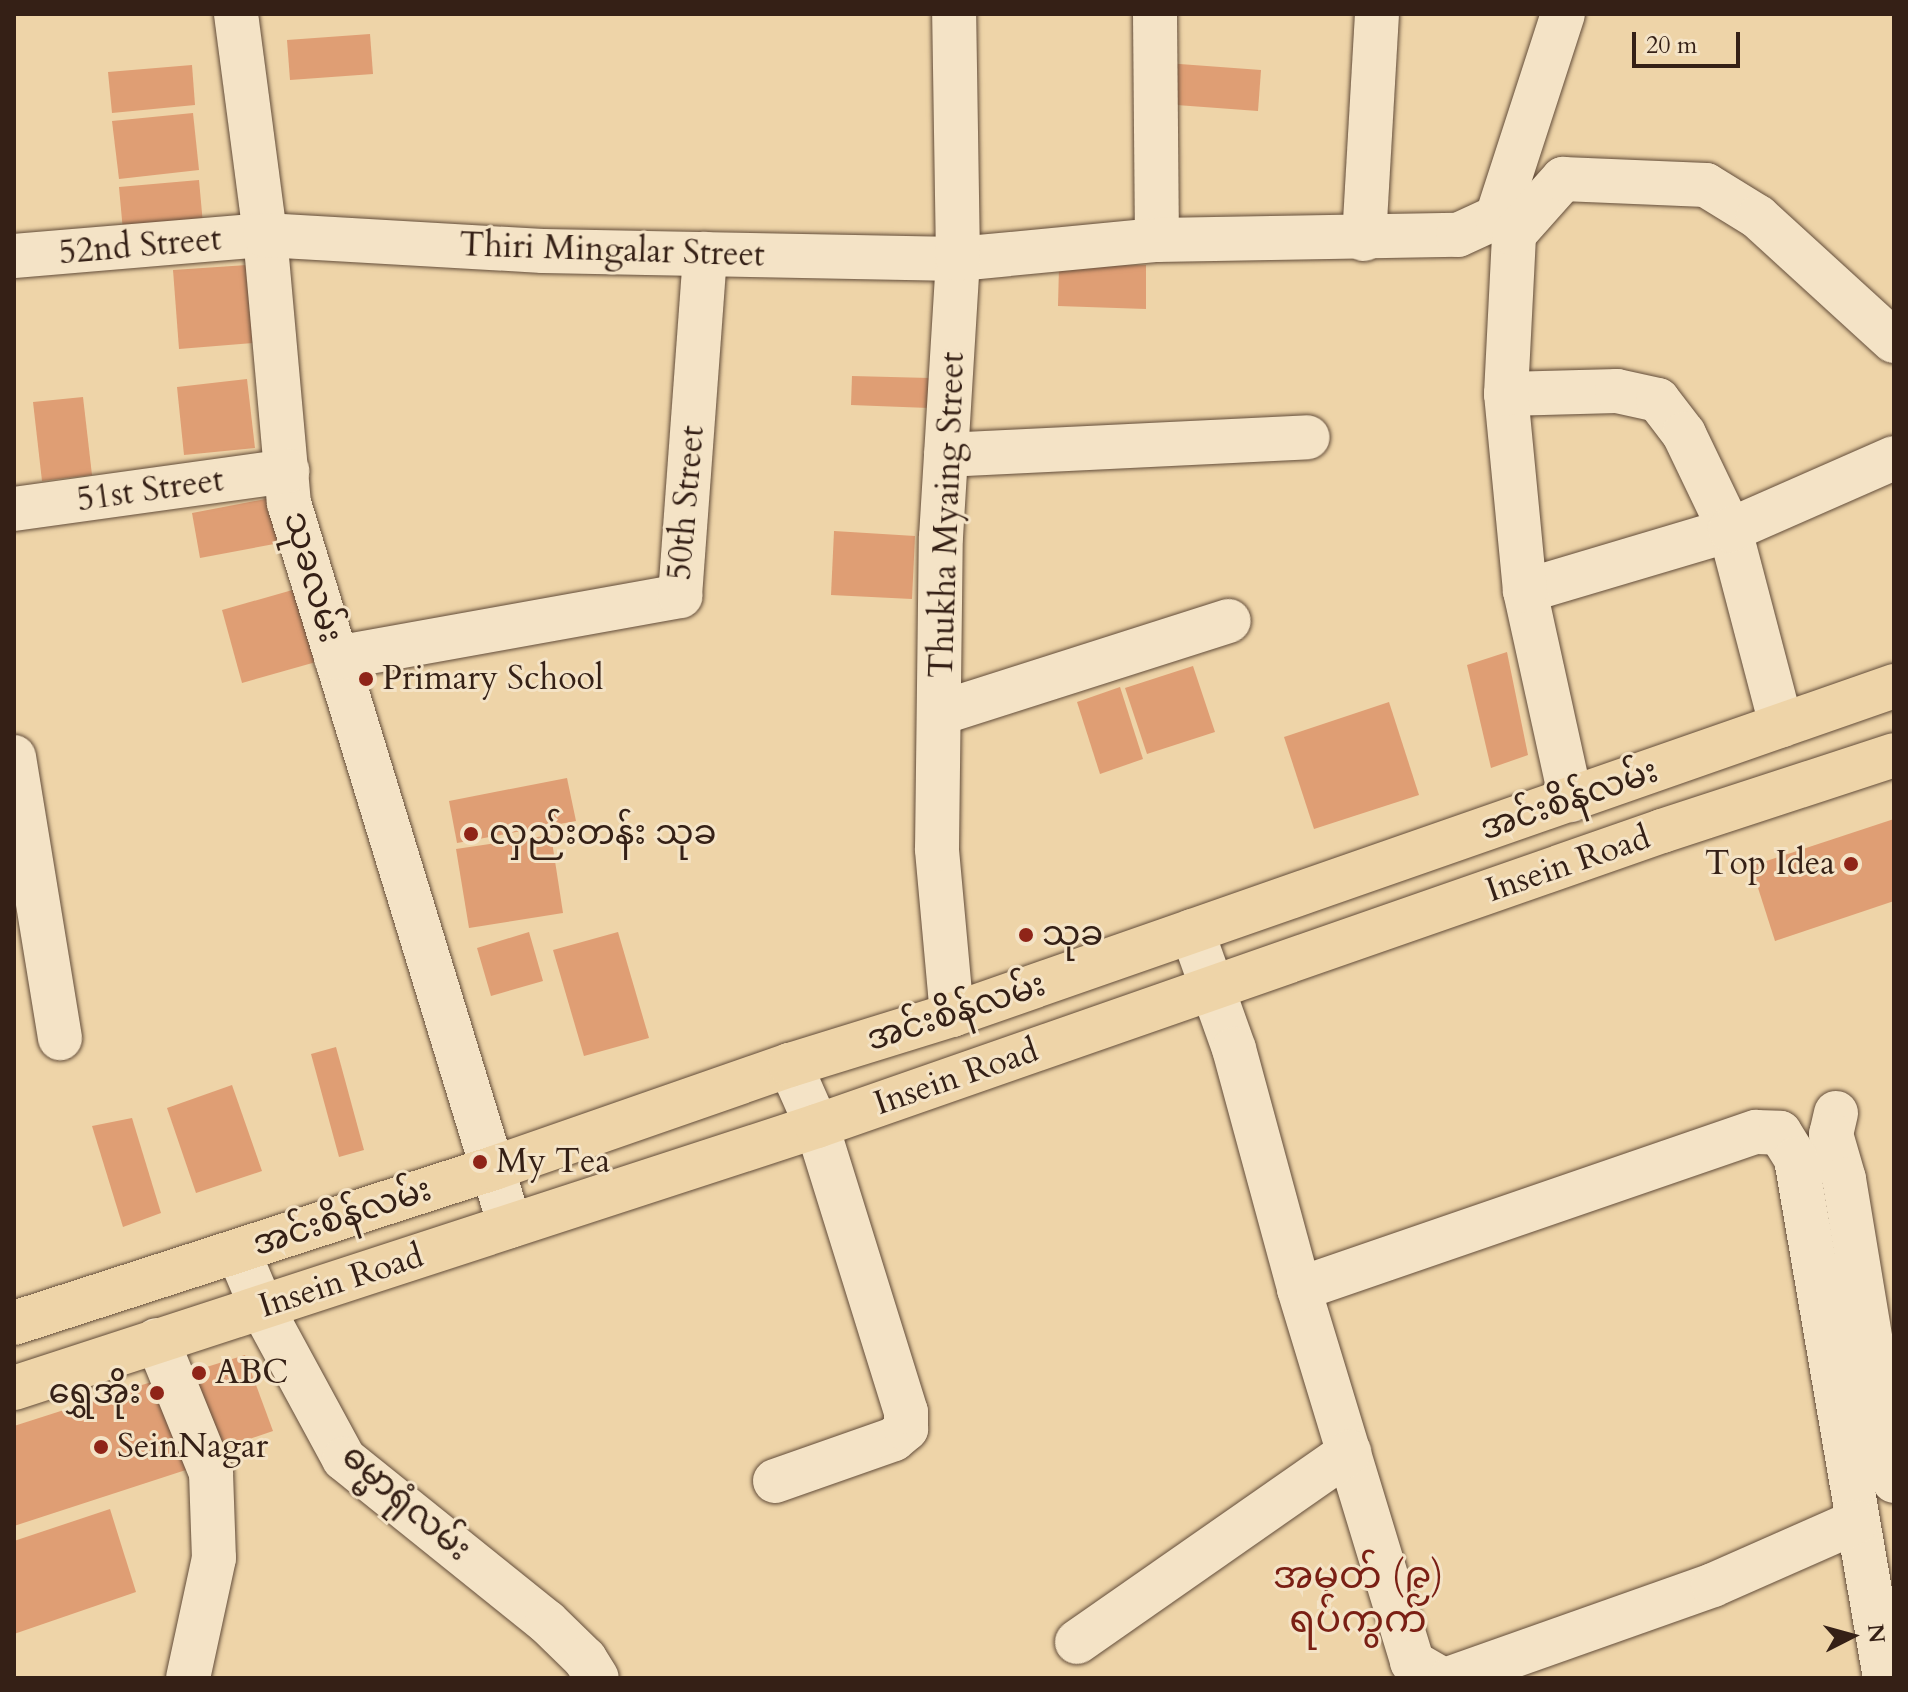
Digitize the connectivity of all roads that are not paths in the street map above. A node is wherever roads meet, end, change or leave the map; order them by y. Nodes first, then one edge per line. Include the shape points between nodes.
1 (236, 14) edge
2 (954, 14) edge
3 (1155, 14) edge
4 (1377, 14) edge
5 (1557, 14) edge
6 (265, 235) junction
7 (1364, 239) junction
8 (1157, 240) junction
9 (705, 254) junction
10 (14, 256) edge
11 (958, 259) junction
12 (1894, 341) edge
13 (1506, 394) junction
14 (1308, 437) dead end
15 (946, 455) junction
16 (1894, 458) edge
17 (287, 471) junction
18 (14, 509) edge
19 (1730, 530) junction
20 (1525, 591) junction
21 (1229, 621) dead end
22 (336, 658) junction
23 (1894, 686) edge
24 (940, 713) junction
25 (1781, 725) junction
26 (1894, 755) edge
27 (16, 784) edge
28 (1571, 800) junction
29 (1192, 931) junction
30 (1213, 987) junction
31 (952, 1015) junction
32 (60, 1038) dead end
33 (790, 1065) junction
34 (1836, 1113) dead end
35 (817, 1126) junction
36 (494, 1168) junction
37 (510, 1226) junction
38 (238, 1251) junction
39 (1299, 1289) junction
40 (261, 1306) junction
41 (14, 1323) edge
42 (157, 1340) junction
43 (14, 1388) edge
44 (1349, 1452) junction
45 (775, 1481) dead end
46 (1894, 1481) edge
47 (1856, 1522) junction
48 (1077, 1642) dead end
49 (188, 1678) edge
50 (597, 1678) edge
51 (1440, 1678) edge
52 (1451, 1678) edge
53 (1885, 1678) edge

1 - 6 street, သုခလမ်း
2 - 11 street, Thukha Myaing Street
3 - 8 street
4 - 7 street
5 - 7 street, Thiri Mingalar Street via 1497,217 1458,235
6 - 9 street, Thiri Mingalar Street
6 - 10 street, 52nd Street
6 - 17 street, သုခလမ်း
7 - 8 street, Thiri Mingalar Street
8 - 11 street, Thiri Mingalar Street
9 - 11 street, Thiri Mingalar Street
9 - 22 street, 50th Street via 680,596
11 - 15 street, Thukha Myaing Street
12 - 13 street via 1758,217 1706,185 1563,179 1514,234
13 - 19 street via 1617,391 1658,400 1684,434
13 - 20 street
14 - 15 street
15 - 24 street, Thukha Myaing Street
16 - 19 street
17 - 18 street, 51st Street
17 - 22 street, သုခလမ်း via 289,503
19 - 20 street
19 - 25 street
20 - 28 street
21 - 24 street
22 - 36 street, သုခလမ်း
23 - 25 main road, အင်းစိန်လမ်း
24 - 31 street, Thukha Myaing Street via 937,849
25 - 28 main road, အင်းစိန်လမ်း
26 - 30 main road, Insein Road
27 - 32 street
28 - 29 main road, အင်းစိန်လမ်း
29 - 30 street
29 - 31 main road, အင်းစိန်လမ်း
30 - 35 main road, Insein Road
30 - 39 street
31 - 33 main road, အင်းစိန်လမ်း
33 - 35 street
33 - 36 main road, အင်းစိန်လမ်း
34 - 46 street via 1831,1134 1844,1179
35 - 37 main road, Insein Road
35 - 45 street via 906,1412 906,1429 894,1439
36 - 37 street, သုခလမ်း
36 - 38 main road, အင်းစိန်လမ်း
37 - 40 main road, Insein Road
38 - 40 street, ဓမ္မာရုံလမ်း
38 - 41 main road, အင်းစိန်လမ်း
39 - 44 street
39 - 47 street via 1756,1132 1780,1133 1796,1159
40 - 42 main road, Insein Road
40 - 50 street, ဓမ္မာရုံလမ်း via 344,1459 547,1622
42 - 43 main road, Insein Road
42 - 49 street via 211,1473 214,1558
44 - 48 street
44 - 51 street via 1412,1662
47 - 52 street via 1713,1585
47 - 53 street

